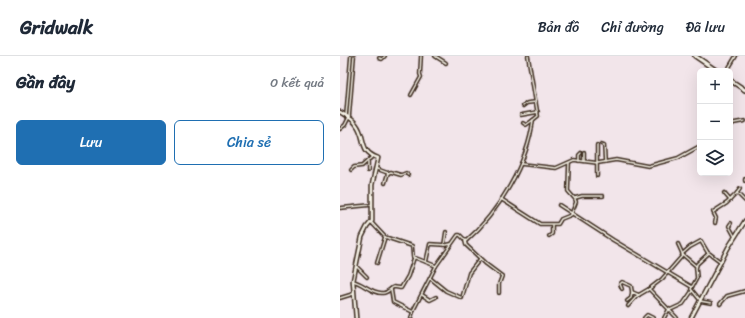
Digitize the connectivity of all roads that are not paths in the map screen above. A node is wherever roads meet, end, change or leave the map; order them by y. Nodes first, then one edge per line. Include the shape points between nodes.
1 (352, 56) edge
2 (385, 56) edge
3 (421, 56) edge
4 (437, 56) edge
5 (528, 56) edge
6 (695, 56) edge
7 (736, 56) edge
8 (379, 58) dead end
9 (446, 63) dead end
10 (713, 68) edge
11 (729, 68) edge
12 (733, 82) edge
13 (745, 90) edge
14 (411, 95) dead end
15 (536, 102) junction
16 (523, 106) dead end
17 (340, 112) edge
18 (538, 112) junction
19 (521, 115) dead end
20 (348, 117) junction
21 (533, 120) junction
22 (745, 121) edge
23 (523, 123) dead end
24 (733, 124) edge
25 (340, 129) edge
26 (601, 144) dead end
27 (597, 145) dead end
28 (697, 148) edge
29 (584, 152) dead end
30 (581, 153) dead end
31 (373, 156) junction
32 (579, 160) junction
33 (584, 161) junction
34 (368, 162) junction
35 (605, 162) junction
36 (569, 163) junction
37 (598, 163) junction
38 (521, 164) junction
39 (375, 169) junction
40 (351, 170) dead end
41 (368, 171) dead end
42 (388, 173) junction
43 (408, 175) dead end
44 (597, 176) dead end
45 (385, 183) dead end
46 (740, 190) dead end
47 (737, 193) junction
48 (724, 194) dead end
49 (603, 196) dead end
50 (575, 198) junction
51 (501, 199) junction
52 (730, 200) junction
53 (745, 201) edge
54 (372, 205) junction
55 (559, 205) dead end
56 (340, 208) edge
57 (572, 213) junction
58 (371, 222) junction
59 (745, 222) edge
60 (715, 223) dead end
61 (731, 223) dead end
62 (552, 225) junction
63 (446, 232) dead end
64 (549, 236) dead end
65 (385, 237) junction
66 (735, 237) junction
67 (465, 241) junction
68 (451, 244) junction
69 (678, 244) dead end
70 (444, 245) junction
71 (709, 253) junction
72 (683, 254) junction
73 (414, 258) junction
74 (480, 258) junction
75 (426, 262) junction
76 (721, 262) junction
77 (377, 263) dead end
78 (356, 266) junction
79 (436, 266) junction
80 (696, 266) junction
81 (668, 272) junction
82 (367, 276) dead end
83 (430, 278) junction
84 (353, 281) junction
85 (692, 287) junction
86 (391, 289) junction
87 (622, 289) dead end
88 (650, 289) junction
89 (692, 291) junction
90 (745, 291) edge
91 (632, 292) junction
92 (499, 293) dead end
93 (353, 294) junction
94 (422, 295) junction
95 (639, 295) junction
96 (436, 297) dead end
97 (340, 298) edge
98 (700, 300) junction
99 (627, 301) dead end
100 (711, 303) dead end
101 (720, 304) dead end
102 (628, 306) dead end
103 (670, 309) junction
104 (413, 312) junction
105 (356, 318) edge
106 (411, 318) edge
107 (644, 318) edge
108 (654, 318) edge
109 (664, 318) edge
110 (677, 318) edge
111 (691, 318) edge

1 - 20 street
2 - 8 street
3 - 14 street via 421,77
4 - 9 street
5 - 15 street
6 - 10 main road
7 - 11 street
12 - 13 main road
15 - 16 street
15 - 18 street
17 - 20 street
18 - 19 street
18 - 21 street via 538,116
20 - 25 street
20 - 31 street via 358,126 367,152
21 - 23 street via 526,125
21 - 38 street
22 - 24 street
26 - 35 street via 604,145
27 - 37 street
28 - 35 street via 678,158 648,166 619,161
29 - 33 street
30 - 32 street
31 - 34 street
31 - 39 street via 378,158
32 - 33 street
32 - 36 street
33 - 37 street
34 - 40 street
34 - 41 street
35 - 37 street
36 - 38 street via 556,168
36 - 50 street via 568,191
37 - 44 street
38 - 51 street
39 - 42 street
39 - 54 street
42 - 43 street
42 - 45 street
46 - 47 street
47 - 52 street
47 - 53 street
48 - 52 street
49 - 50 street
50 - 57 street
51 - 62 street via 538,223
51 - 67 street
52 - 60 street via 713,212
54 - 56 street
54 - 58 street
55 - 57 street
57 - 62 street via 560,218 558,224
57 - 81 street
58 - 65 street
58 - 78 street via 363,233
59 - 66 street
61 - 66 street via 728,226
62 - 64 street via 552,234
63 - 70 street
65 - 73 street via 412,246
65 - 77 street
66 - 76 street
67 - 68 street via 459,234
67 - 74 street
68 - 70 street
68 - 79 street
69 - 72 street
70 - 75 street via 430,244
71 - 72 street via 701,242
71 - 76 street
71 - 80 street
72 - 80 street
72 - 81 street
73 - 75 street
73 - 86 street via 403,286
74 - 83 street via 469,273 462,298 446,291
74 - 92 street via 502,276
75 - 79 street
76 - 98 street
78 - 82 street
78 - 84 street
79 - 83 street
80 - 85 street via 697,278
81 - 85 street
81 - 88 street
83 - 94 street
84 - 86 street via 380,293
84 - 93 street
85 - 89 street
86 - 104 street via 393,302
87 - 91 street via 622,282 631,286
88 - 95 street
88 - 103 street
89 - 98 street
89 - 103 street via 683,304
90 - 101 street via 727,296
91 - 95 street
91 - 99 street
93 - 97 street
93 - 105 street
94 - 96 street via 430,300
94 - 104 street
95 - 102 street
98 - 100 street
98 - 111 street
103 - 109 street
103 - 110 street
104 - 106 street
107 - 108 street via 647,315

